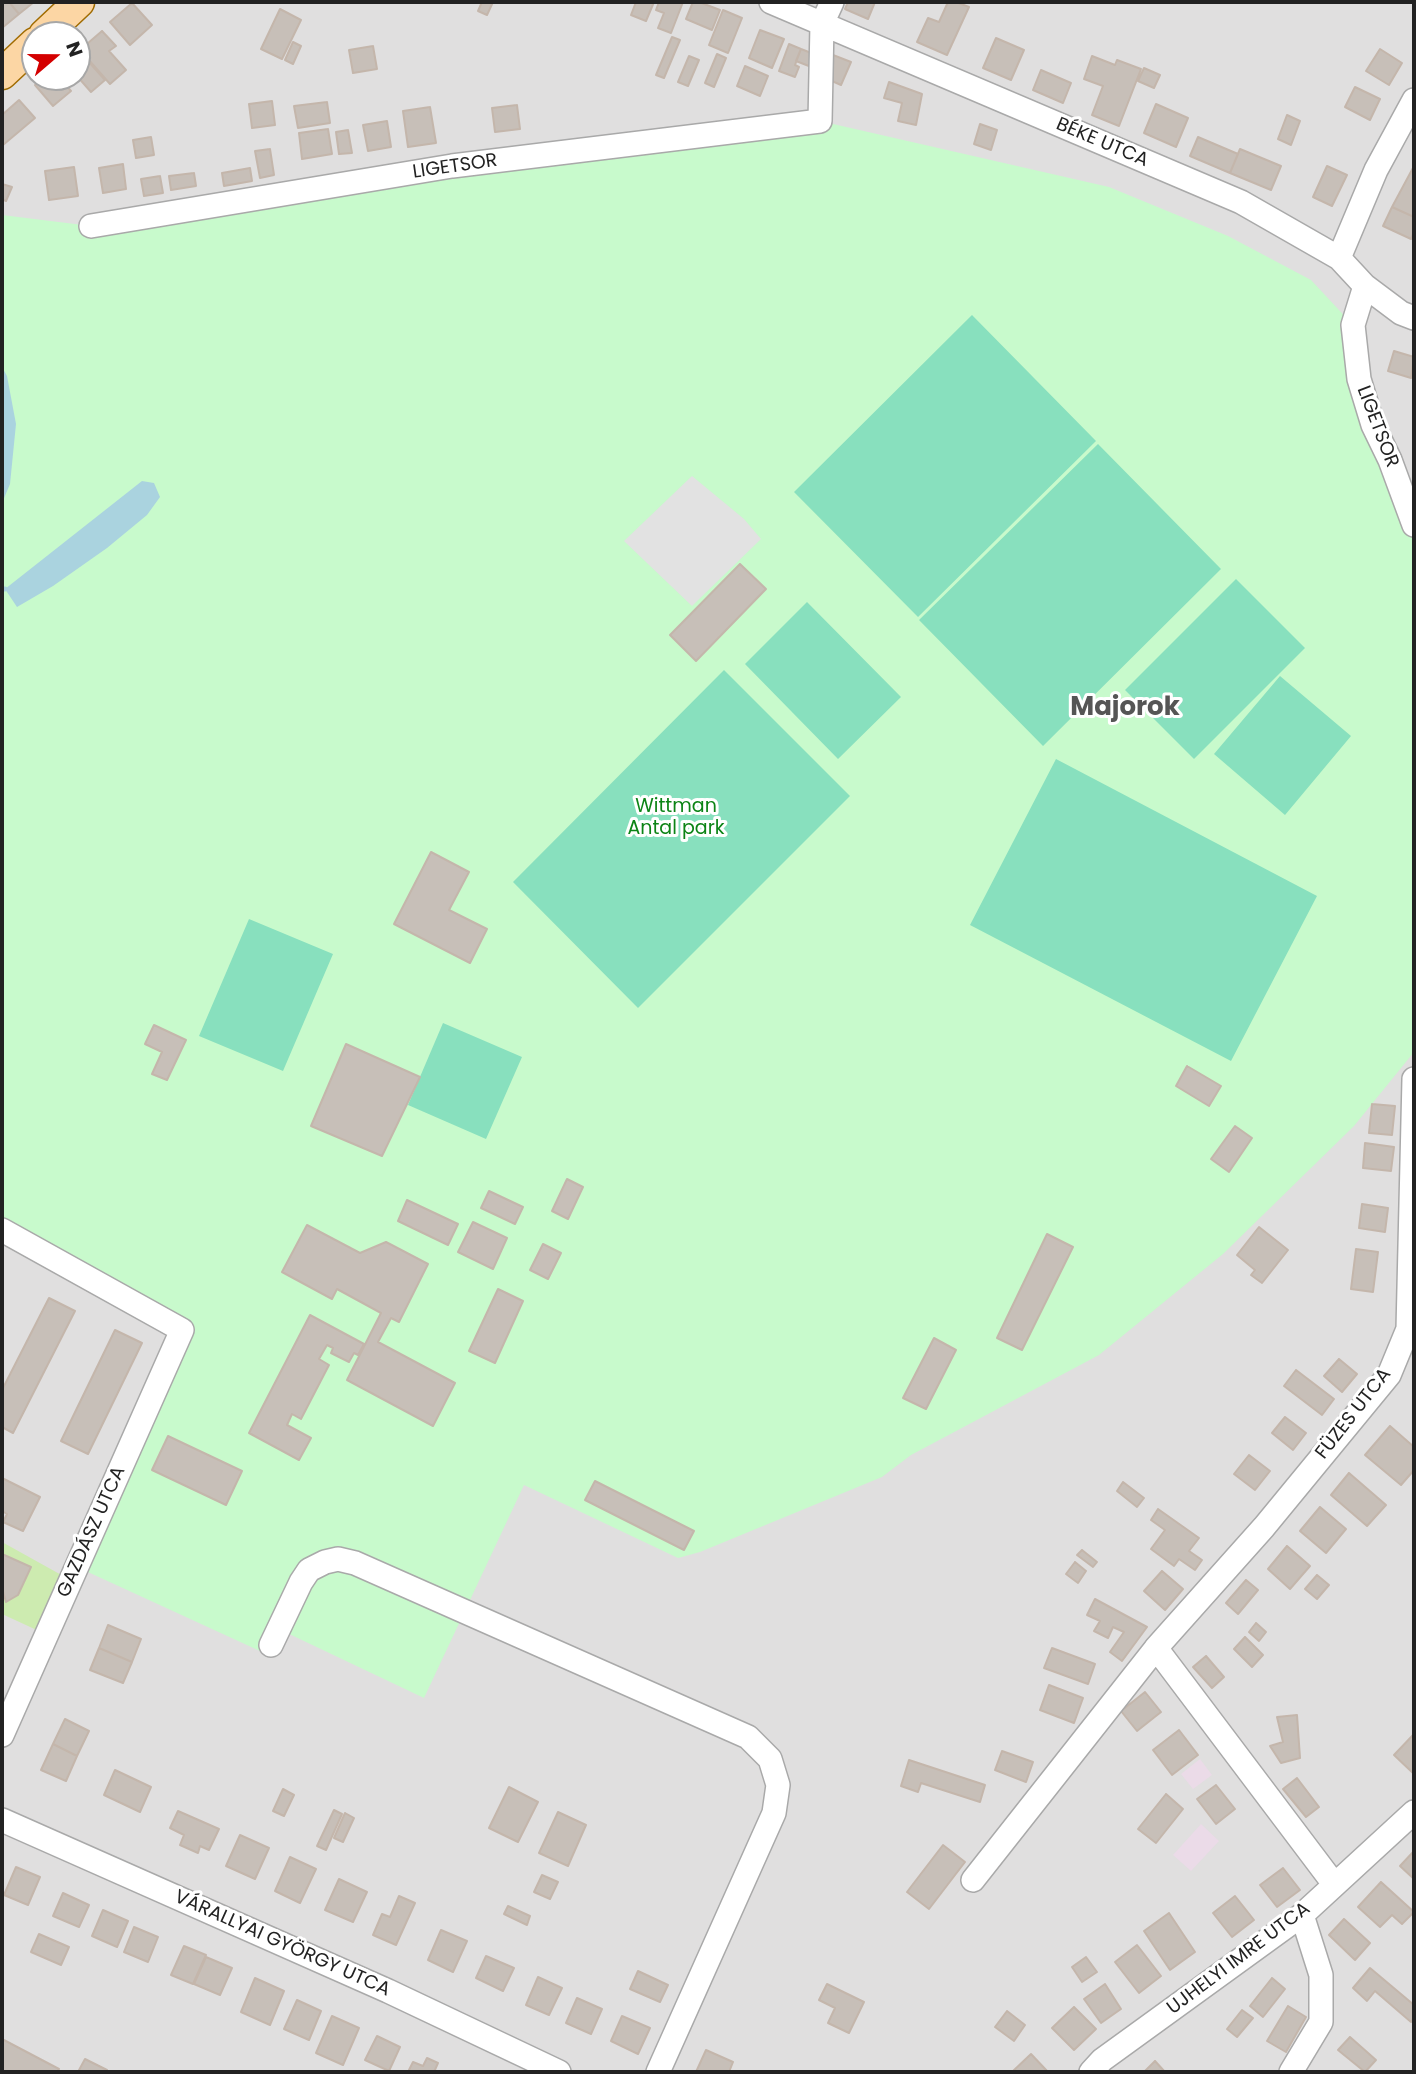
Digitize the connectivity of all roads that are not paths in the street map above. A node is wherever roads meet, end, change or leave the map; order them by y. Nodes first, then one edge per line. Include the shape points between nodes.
1 (79, 2) edge
2 (771, 2) edge
3 (832, 2) edge
4 (59, 21) edge
5 (822, 24) junction
6 (21, 56) edge
7 (2, 74) edge
8 (1414, 100) edge
9 (91, 226) dead end
10 (1339, 258) junction
11 (1365, 286) junction
12 (1414, 317) edge
13 (1414, 526) edge
14 (1414, 1080) edge
15 (2, 1230) edge
16 (271, 1645) dead end
17 (1156, 1648) junction
18 (2, 1735) edge
19 (1414, 1812) edge
20 (2, 1820) edge
21 (974, 1880) dead end
22 (1334, 1884) junction
23 (1302, 1914) junction
24 (559, 2072) edge
25 (658, 2072) edge
26 (1091, 2072) edge
27 (1291, 2072) edge

1 - 4 main road
2 - 5 street, BÉKE UTCA
3 - 5 street
5 - 9 street, LIGETSOR via 820,121 452,166
5 - 10 street, BÉKE UTCA via 1241,202
6 - 7 main road
8 - 10 street via 1376,170
10 - 11 street, BÉKE UTCA
11 - 12 street, BÉKE UTCA via 1401,313
11 - 13 street, LIGETSOR via 1353,325 1359,379
14 - 17 street, FÜZES UTCA via 1408,1329 1389,1375 1264,1527
15 - 18 street, GAZDÁSZ UTCA via 182,1330
16 - 25 street via 309,1570 338,1559 748,1737 770,1759 778,1785 774,1813
17 - 21 street, FÜZES UTCA
17 - 22 street
19 - 22 street, UJHELYI IMRE UTCA
20 - 24 street, VÁRALLYAI GYÖRGY UTCA
22 - 23 street, UJHELYI IMRE UTCA
23 - 26 street, UJHELYI IMRE UTCA
23 - 27 street via 1321,1975 1321,2022

